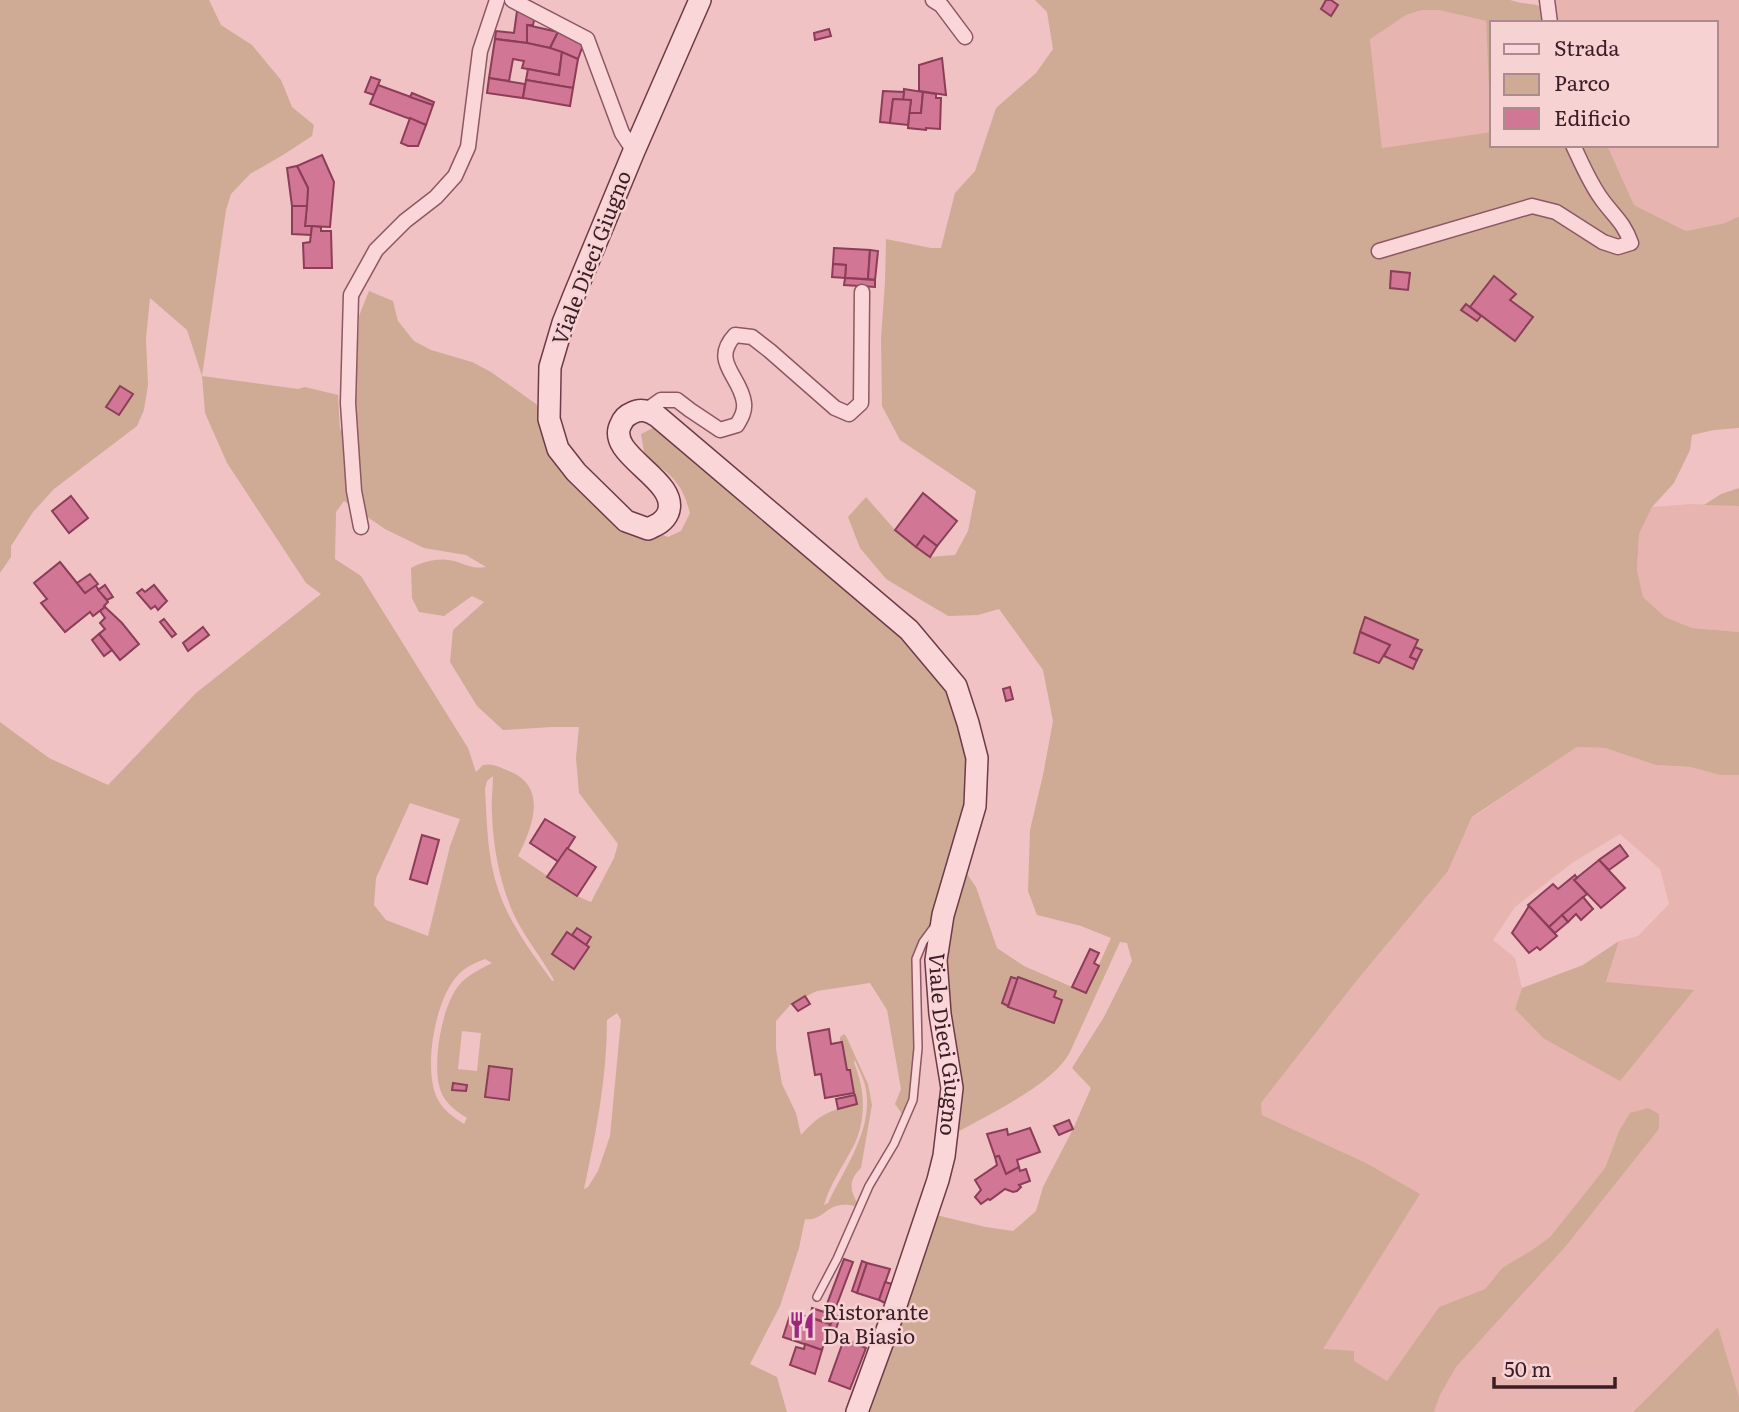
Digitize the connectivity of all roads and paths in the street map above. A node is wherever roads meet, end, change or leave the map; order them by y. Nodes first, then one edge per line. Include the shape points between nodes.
1 (497, 0) edge
2 (512, 0) edge
3 (700, 0) edge
4 (933, 0) edge
5 (1547, 0) edge
6 (1550, 21) edge
7 (965, 37) dead end
8 (1574, 147) edge
9 (634, 150) junction
10 (1379, 251) dead end
11 (862, 292) dead end
12 (648, 411) junction
13 (361, 527) dead end
14 (943, 915) junction
15 (817, 1297) dead end
16 (857, 1412) edge

1 - 13 street via 480,51 468,147 455,176 376,250 351,295 348,403
2 - 9 street via 587,39 622,133
3 - 9 main road, Viale Dieci Giugno
4 - 7 street via 942,5
5 - 6 street
8 - 10 street via 1631,243 1618,247 1603,242 1556,212 1532,206
9 - 12 main road, Viale Dieci Giugno via 563,323 550,367 549,419 558,449 576,472 626,521 648,529 665,519 670,502 662,486 618,437 623,420 639,410
11 - 12 street, Viale Dieci Giugno via 861,403 849,414 835,408 752,337 735,335 724,353 744,401 737,425 720,430 677,400 661,400
12 - 14 main road, Viale Dieci Giugno via 909,630 956,686 977,758 975,806
14 - 15 lane, Viale Dieci Giugno via 916,959 918,1048 913,1100
14 - 16 main road, Viale Dieci Giugno via 936,960 952,1088 944,1156

